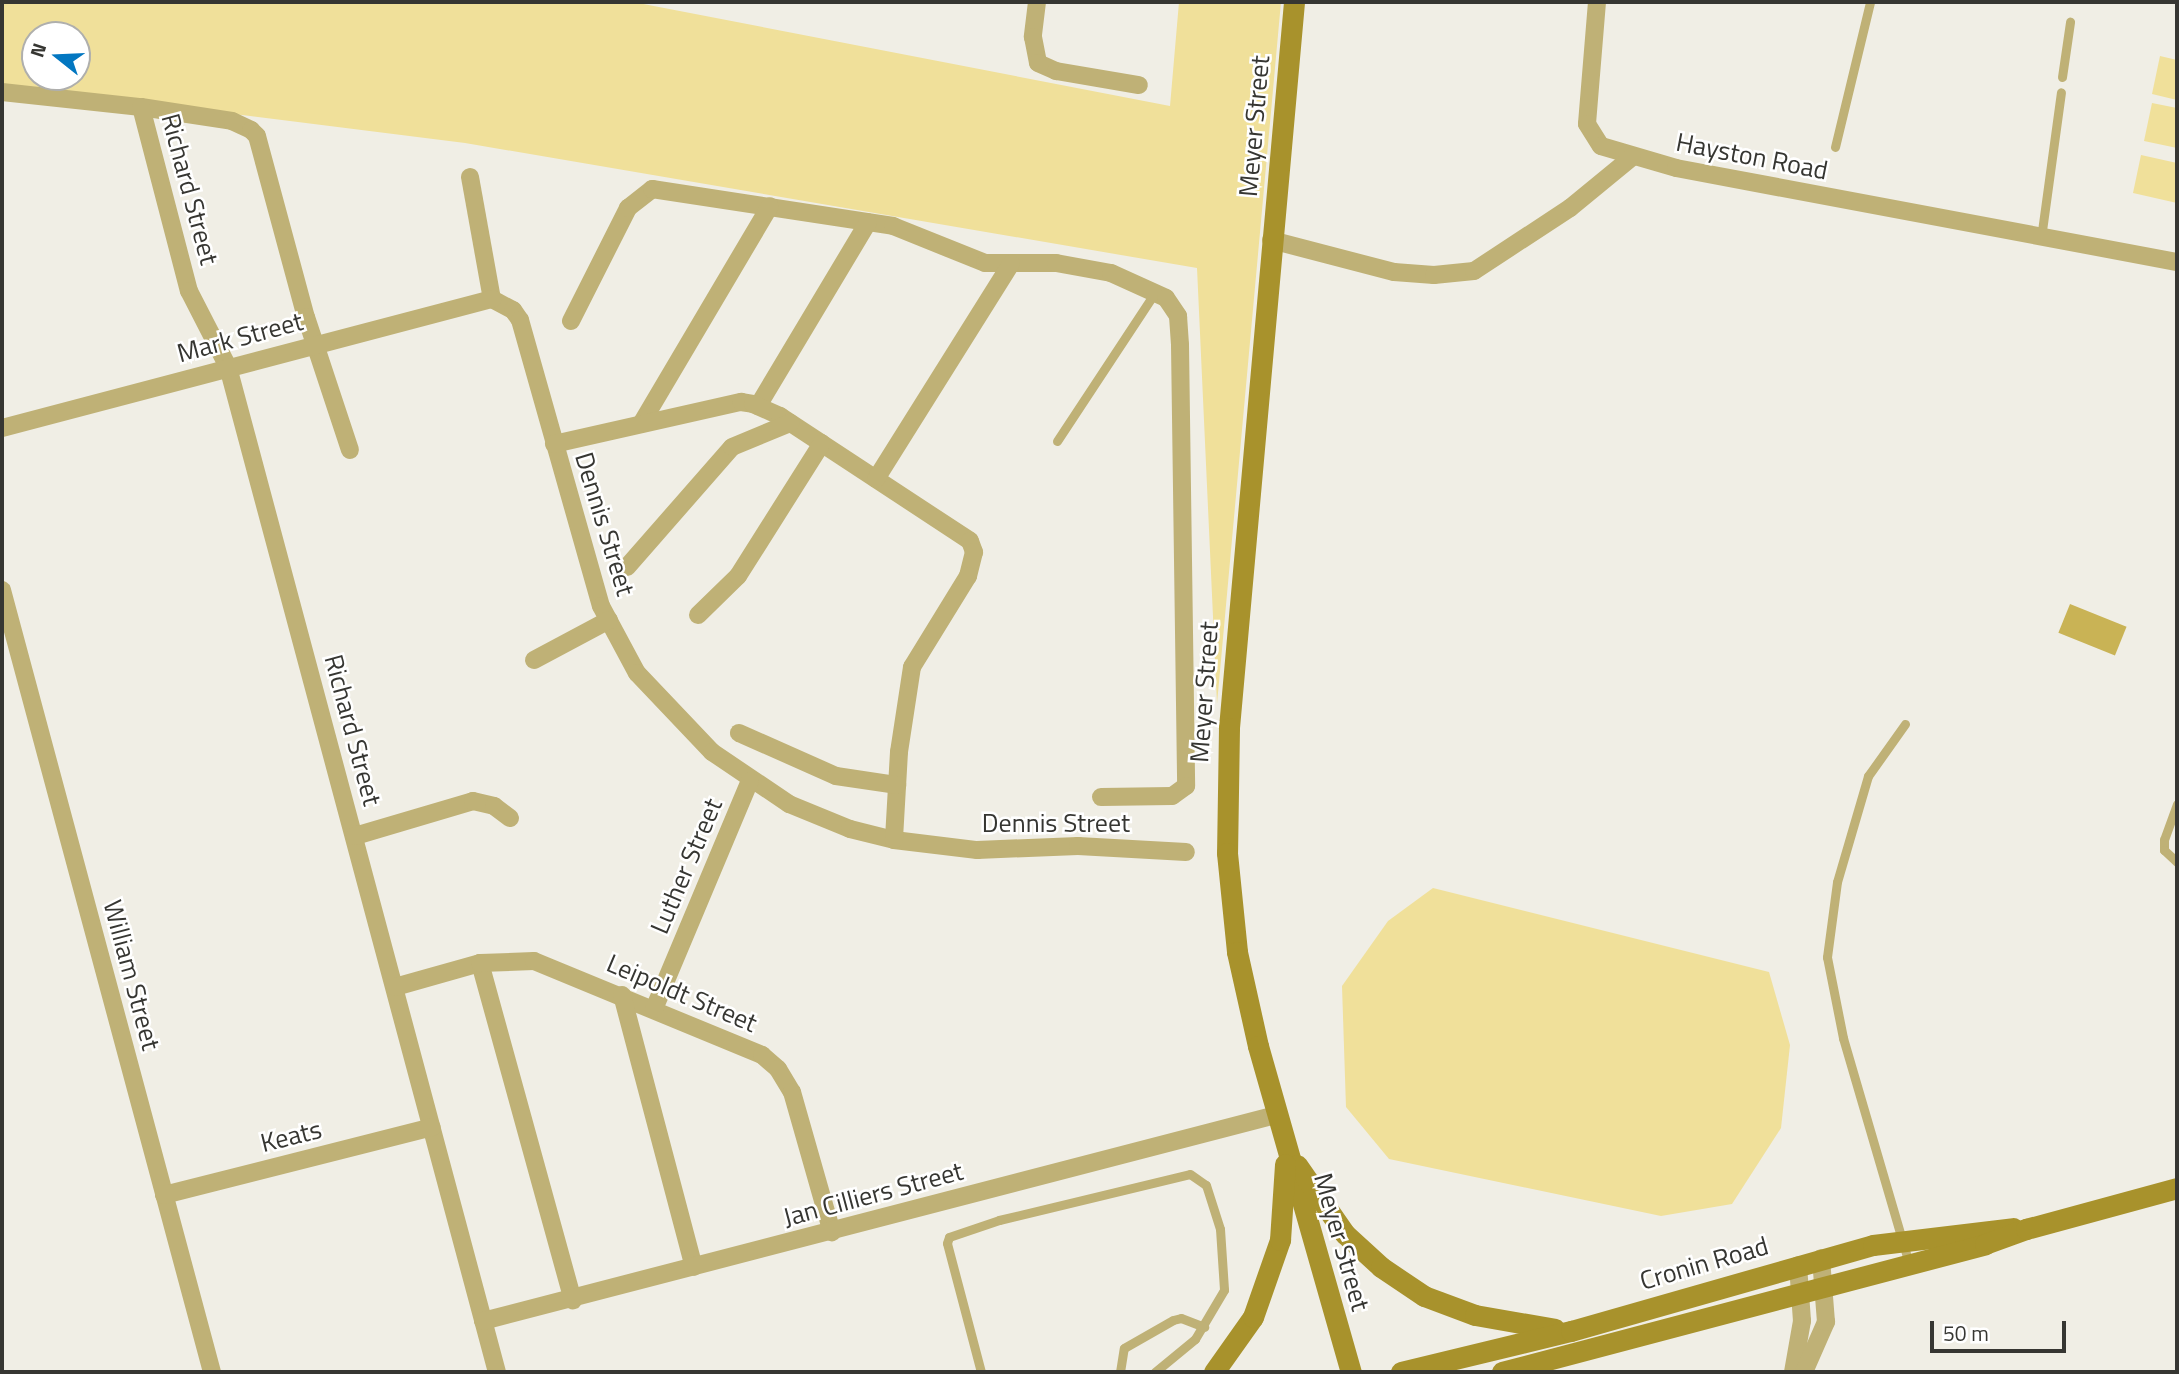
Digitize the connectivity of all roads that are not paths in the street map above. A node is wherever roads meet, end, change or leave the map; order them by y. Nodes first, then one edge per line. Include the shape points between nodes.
1 (1037, 2) edge
2 (1294, 2) edge
3 (1597, 2) edge
4 (1870, 2) edge
5 (2070, 22) dead end
6 (2062, 77) dead end
7 (1139, 85) dead end
8 (2, 92) edge
9 (2061, 92) dead end
10 (141, 107) junction
11 (1835, 148) dead end
12 (1632, 157) junction
13 (470, 177) dead end
14 (770, 206) junction
15 (868, 222) junction
16 (2041, 238) junction
17 (1271, 240) junction
18 (2177, 262) edge
19 (1011, 264) junction
20 (1156, 291) junction
21 (492, 299) junction
22 (571, 321) dead end
23 (315, 344) junction
24 (229, 367) junction
25 (758, 405) junction
26 (790, 423) junction
27 (641, 424) junction
28 (2, 428) edge
29 (1057, 441) dead end
30 (822, 443) junction
31 (554, 444) junction
32 (350, 450) dead end
33 (876, 479) junction
34 (628, 567) dead end
35 (2, 590) edge
36 (698, 615) dead end
37 (609, 620) junction
38 (534, 660) dead end
39 (1905, 724) dead end
40 (739, 733) dead end
41 (750, 781) junction
42 (897, 785) junction
43 (1101, 797) dead end
44 (2177, 804) edge
45 (510, 818) dead end
46 (355, 836) junction
47 (894, 840) junction
48 (1186, 852) dead end
49 (2177, 862) edge
50 (480, 963) junction
51 (395, 987) junction
52 (622, 995) junction
53 (654, 1009) junction
54 (1276, 1115) junction
55 (432, 1127) junction
56 (1286, 1148) junction
57 (2177, 1188) edge
58 (164, 1195) junction
59 (2026, 1228) junction
60 (832, 1232) junction
61 (1904, 1241) junction
62 (1821, 1258) junction
63 (1909, 1263) junction
64 (1798, 1265) junction
65 (694, 1266) junction
66 (1826, 1285) junction
67 (1802, 1293) junction
68 (573, 1300) junction
69 (484, 1321) junction
70 (1204, 1327) junction
71 (1571, 1331) junction
72 (212, 1372) edge
73 (497, 1372) edge
74 (981, 1372) edge
75 (1120, 1372) edge
76 (1155, 1372) edge
77 (1214, 1372) edge
78 (1351, 1372) edge
79 (1401, 1372) edge
80 (1503, 1372) edge
81 (1793, 1372) edge
82 (1804, 1372) edge

1 - 7 street via 1033,37 1038,62 1056,71
2 - 17 street, Meyer Street
3 - 12 street, Hayston Road via 1587,124 1601,146
4 - 11 lane
5 - 6 lane
8 - 10 street, Richard Street
9 - 16 lane
10 - 23 street, Richard Street via 232,121 257,136
10 - 24 street, Richard Street via 189,291
12 - 16 street, Hayston Road
12 - 17 street via 1570,208 1474,271 1394,272
13 - 21 street
14 - 15 street
14 - 22 street via 697,193 644,192 618,226
14 - 27 street
15 - 19 street via 907,230 985,263
15 - 25 street
16 - 18 street, Hayston Road
17 - 54 street, Meyer Street via 1225,807 1237,953
19 - 20 street via 1056,263 1111,273
19 - 33 street
20 - 29 lane
20 - 43 street via 1178,316 1180,345 1186,786 1172,796
21 - 23 street, Mark Street
21 - 31 street, Dennis Street via 513,310 520,320
23 - 24 street, Mark Street
23 - 32 street
24 - 28 street, Mark Street
24 - 46 street, Richard Street
25 - 26 street
25 - 27 street via 741,402
26 - 30 street
26 - 34 street via 732,447 677,505
27 - 31 street
30 - 33 street
30 - 36 street via 738,576
31 - 37 street, Dennis Street via 592,585
33 - 42 street via 971,541 974,552 958,596 912,667
35 - 58 street, William Street
37 - 38 street
37 - 41 street, Dennis Street via 637,673 657,699
39 - 61 lane via 1868,776 1837,882 1827,957 1843,1038
40 - 42 street via 836,776
41 - 47 street, Dennis Street via 824,819
41 - 53 street, Luther Street
42 - 47 street
44 - 49 lane via 2164,840 2164,850
45 - 46 street via 494,806 474,801
46 - 51 street, Richard Street
47 - 48 street, Dennis Street via 977,850 1078,846
50 - 51 street, Leipoldt Street
50 - 52 street, Leipoldt Street via 534,961
50 - 68 street
51 - 55 street, Richard Street
52 - 53 street, Leipoldt Street
52 - 65 street
53 - 60 street, Leipoldt Street via 762,1055 778,1069 792,1093
54 - 56 street, Meyer Street
54 - 60 street, Jan Cilliers Street
55 - 58 street, Keats
55 - 69 street, Richard Street
56 - 71 street via 1345,1234 1381,1267 1424,1296 1502,1322
56 - 77 street via 1280,1240 1253,1317
56 - 78 street, Meyer Street
57 - 59 street, Cronin Road
58 - 72 street, William Street
59 - 61 street, Cronin Road via 1992,1228
59 - 63 street, Cronin Road
60 - 65 street, Jan Cilliers Street
61 - 62 street, Cronin Road
61 - 63 lane
62 - 64 street, Cronin Road
62 - 66 street
63 - 66 street, Cronin Road
64 - 67 street
64 - 71 street, Cronin Road
65 - 68 street, Jan Cilliers Street
66 - 67 street, Cronin Road
66 - 82 street via 1826,1322
67 - 80 street, Cronin Road
67 - 81 street via 1801,1342
68 - 69 street, Jan Cilliers Street
69 - 73 street, Richard Street
70 - 74 lane via 1224,1290 1225,1262 1206,1185 1190,1174 999,1220 949,1237
70 - 75 lane via 1181,1318 1172,1320 1124,1348
70 - 76 lane
71 - 79 street, Cronin Road

